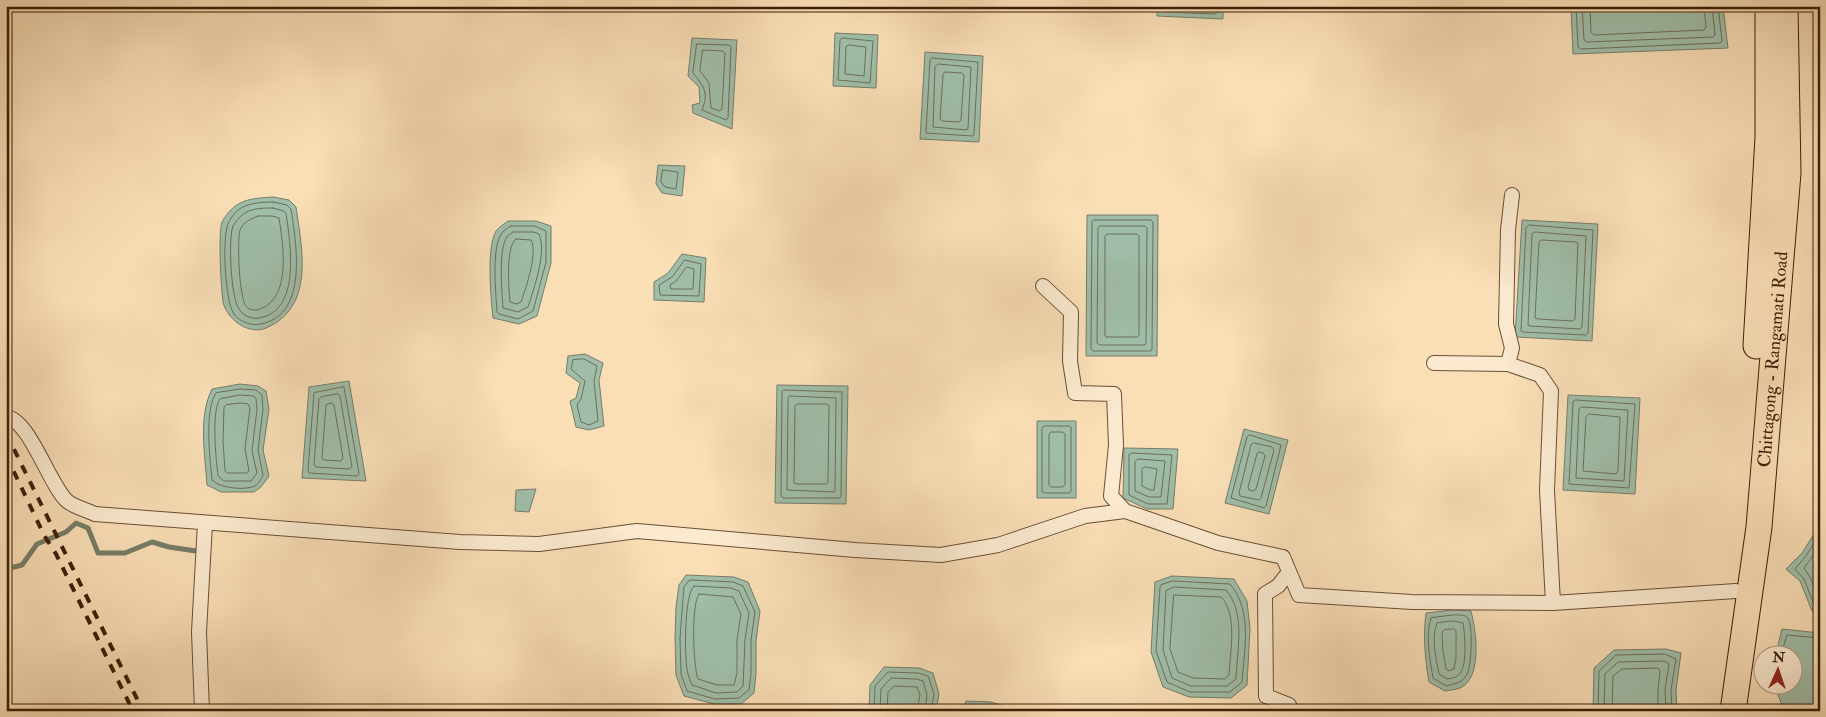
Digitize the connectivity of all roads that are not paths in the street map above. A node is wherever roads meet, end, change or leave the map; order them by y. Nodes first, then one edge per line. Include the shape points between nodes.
1 (1768, 6) edge
2 (1785, 6) edge
3 (1512, 195) dead end
4 (1043, 286) dead end
5 (1434, 363) dead end
6 (1508, 364) junction
7 (6, 417) edge
8 (1125, 511) junction
9 (205, 523) junction
10 (1289, 572) junction
11 (1736, 591) junction
12 (1553, 603) junction
13 (202, 711) edge
14 (1291, 711) edge
15 (1719, 711) edge
16 (1733, 711) edge

1 - 11 highway, Chittagong - Rangamati Road via 1768,137 1749,501
2 - 16 highway, Chittagong - Rangamati Road via 1788,173 1759,527
3 - 6 street via 1506,324 1512,348
4 - 8 street via 1072,312 1070,361 1075,393 1114,394 1116,445 1111,496
5 - 6 street
6 - 12 street via 1540,375 1551,391 1547,490
7 - 9 street via 11,417 22,427 53,484 68,502 95,514
8 - 9 street via 1085,516 998,545 940,554 845,550 637,531 539,544 460,542
8 - 10 street via 1218,543 1283,557
9 - 13 street via 199,632
10 - 12 street via 1299,595 1412,602
10 - 14 street via 1278,586 1265,594 1265,680 1266,696 1289,705
11 - 12 street
11 - 15 highway, Chittagong - Rangamati Road

